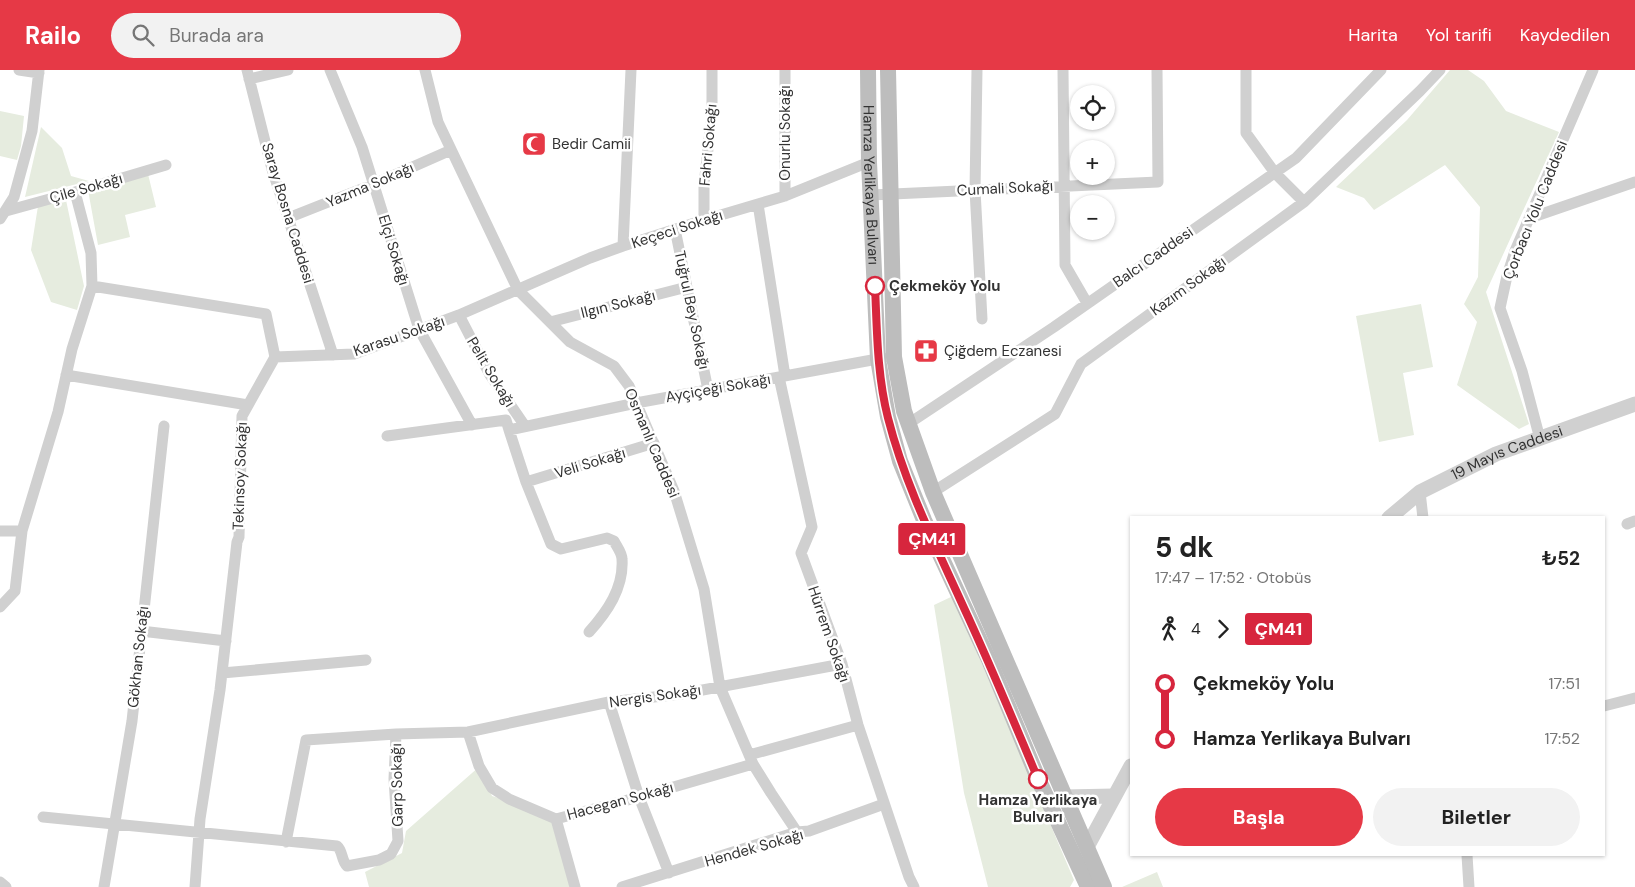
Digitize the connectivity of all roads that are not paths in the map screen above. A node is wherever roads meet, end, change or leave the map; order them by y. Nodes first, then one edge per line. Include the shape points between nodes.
1 (19, 70) edge
2 (288, 70) edge
3 (330, 70) edge
4 (425, 70) edge
5 (631, 70) edge
6 (712, 70) edge
7 (785, 70) edge
8 (868, 70) edge
9 (888, 70) edge
10 (977, 70) edge
11 (1063, 70) edge
12 (1157, 70) edge
13 (1246, 70) edge
14 (1381, 70) edge
15 (1440, 70) edge
16 (1593, 70) edge
17 (39, 72) edge
18 (248, 74) edge
19 (451, 150) junction
20 (869, 162) junction
21 (166, 165) dead end
22 (1275, 173) junction
23 (1635, 182) edge
24 (374, 184) junction
25 (1064, 186) junction
26 (975, 190) junction
27 (75, 192) junction
28 (871, 195) junction
29 (890, 195) junction
30 (785, 196) junction
31 (1304, 202) junction
32 (758, 204) junction
33 (3, 215) edge
34 (288, 218) junction
35 (1530, 218) junction
36 (704, 220) junction
37 (675, 229) junction
38 (624, 246) junction
39 (92, 286) junction
40 (687, 287) junction
41 (518, 290) junction
42 (1087, 303) junction
43 (459, 316) junction
44 (982, 319) dead end
45 (550, 322) junction
46 (419, 330) junction
47 (333, 355) junction
48 (275, 357) junction
49 (886, 358) junction
50 (66, 375) junction
51 (782, 376) junction
52 (708, 390) junction
53 (636, 403) junction
54 (1635, 404) edge
55 (248, 405) junction
56 (908, 424) junction
57 (472, 425) junction
58 (164, 426) dead end
59 (526, 426) junction
60 (509, 430) junction
61 (388, 436) dead end
62 (1540, 439) junction
63 (654, 443) junction
64 (526, 482) junction
65 (933, 492) junction
66 (1420, 492) junction
67 (1391, 516) edge
68 (1423, 516) edge
69 (22, 531) junction
70 (0, 532) edge
71 (0, 607) edge
72 (141, 631) junction
73 (589, 632) dead end
74 (226, 641) junction
75 (366, 660) dead end
76 (842, 664) junction
77 (222, 673) junction
78 (720, 687) junction
79 (1635, 698) edge
80 (608, 702) junction
81 (1605, 706) edge
82 (858, 725) junction
83 (468, 732) junction
84 (396, 734) junction
85 (751, 759) junction
86 (1130, 768) edge
87 (1114, 796) junction
88 (1064, 797) junction
89 (639, 798) junction
90 (884, 804) junction
91 (43, 817) dead end
92 (556, 819) junction
93 (115, 823) junction
94 (797, 832) junction
95 (199, 833) junction
96 (286, 842) junction
97 (1087, 847) junction
98 (1467, 856) edge
99 (669, 873) junction
100 (0, 882) edge
101 (6, 887) edge
102 (104, 887) edge
103 (195, 887) edge
104 (575, 887) edge
105 (622, 887) edge
106 (914, 887) edge
107 (1088, 887) edge
108 (1104, 887) edge
109 (1469, 887) edge

1 - 17 street
2 - 18 street
3 - 24 street, Elçi Sokağı
4 - 19 street, Osmanlı Caddesi via 438,122
5 - 38 street, Keçeci Sokağı
6 - 36 street, Fahri Sokağı
7 - 30 street, Onurlu Sokağı
8 - 20 main road, Hamza Yerlikaya Bulvarı
9 - 29 main road, Hamza Yerlikaya Bulvarı
10 - 26 street
11 - 25 street
12 - 25 street, Cumali Sokağı via 1158,182
13 - 22 street via 1246,133
14 - 22 street, Balcı Caddesi via 1296,158
15 - 31 street, Kazım Sokağı
16 - 35 street, Çorbacı Yolu Caddesi
17 - 33 street via 32,131 14,197
18 - 34 street, Saray Bosna Caddesi
19 - 24 street, Yazma Sokağı
19 - 41 street, Osmanlı Caddesi
20 - 28 main road, Hamza Yerlikaya Bulvarı
20 - 30 street, Keçeci Sokağı
21 - 27 street, Çile Sokağı
22 - 31 street
22 - 42 street, Balcı Caddesi
23 - 35 street
24 - 34 street, Yazma Sokağı
24 - 46 street, Elçi Sokağı
25 - 26 street, Cumali Sokağı
25 - 42 street via 1065,266
26 - 29 street, Cumali Sokağı
26 - 44 street
27 - 33 street, Çile Sokağı
27 - 39 street via 91,253
28 - 29 street, Cumali Sokağı
28 - 49 main road, Hamza Yerlikaya Bulvarı
29 - 49 main road, Hamza Yerlikaya Bulvarı
30 - 32 street, Keçeci Sokağı
31 - 65 street, Kazım Sokağı via 1081,364 1055,414
32 - 36 street, Keçeci Sokağı
32 - 51 street, Hürrem Sokağı
34 - 47 street, Saray Bosna Caddesi
35 - 62 street, Çorbacı Yolu Caddesi via 1507,276 1500,308 1522,371
36 - 37 street, Keçeci Sokağı
37 - 38 street, Keçeci Sokağı
37 - 40 street, Tuğrul Bey Sokağı
38 - 41 street, Karasu Sokağı
39 - 48 street via 266,314
39 - 50 street
40 - 45 street, Ilgın Sokağı
40 - 52 street, Tuğrul Bey Sokağı
41 - 43 street, Karasu Sokağı
41 - 45 street, Osmanlı Caddesi
42 - 56 street, Balcı Caddesi
43 - 46 street, Karasu Sokağı
43 - 59 street, Pelit Sokağı via 490,375
45 - 53 street, Osmanlı Caddesi via 570,342 614,366 629,386
46 - 47 street, Karasu Sokağı via 354,354
46 - 57 street, Elçi Sokağı
47 - 48 street, Karasu Sokağı
48 - 55 street, Tekinsoy Sokağı
49 - 51 street, Ayçiçeği Sokağı
49 - 56 main road, Hamza Yerlikaya Bulvarı
49 - 107 main road, Hamza Yerlikaya Bulvarı via 888,417 908,484
50 - 55 street
50 - 69 street
51 - 52 street, Ayçiçeği Sokağı
51 - 76 street, Hürrem Sokağı via 812,527 801,553
52 - 53 street, Ayçiçeği Sokağı
53 - 59 street, Ayçiçeği Sokağı
53 - 63 street, Osmanlı Caddesi
54 - 62 street, 19 Mayıs Caddesi
55 - 74 street, Tekinsoy Sokağı via 242,416 239,537
56 - 65 main road, Hamza Yerlikaya Bulvarı
57 - 60 street via 506,420
57 - 61 street
58 - 72 street, Gökhan Sokağı
59 - 60 street, Ayçiçeği Sokağı
60 - 64 street
62 - 66 street, 19 Mayıs Caddesi via 1496,454
63 - 64 street, Veli Sokağı
63 - 78 street, Osmanlı Caddesi via 674,491 704,589
64 - 73 street via 550,544 562,549 607,538 614,541 623,558 619,588 604,615
65 - 88 main road, Hamza Yerlikaya Bulvarı
66 - 67 street, 19 Mayıs Caddesi
66 - 68 street
69 - 70 street
69 - 71 street via 15,591
72 - 74 street
72 - 93 street, Gökhan Sokağı via 132,721
74 - 77 street, Tekinsoy Sokağı
75 - 77 street
76 - 78 street, Nergis Sokağı
76 - 82 street, Hürrem Sokağı
77 - 95 street, Tekinsoy Sokağı
78 - 80 street, Nergis Sokağı
78 - 85 street, Osmanlı Caddesi
79 - 81 street
80 - 83 street, Nergis Sokağı
80 - 89 street
82 - 85 street, Hacegan Sokağı
82 - 90 street, Hürrem Sokağı
83 - 84 street, Nergis Sokağı
83 - 92 street, Hacegan Sokağı via 479,766 492,788
84 - 96 street, Nergis Sokağı via 306,740
84 - 96 street, Garp Sokağı via 394,779 398,841 391,854 380,860 347,866 337,846
85 - 89 street, Hacegan Sokağı
85 - 94 street, Osmanlı Caddesi
86 - 87 street
87 - 88 street
87 - 97 street
88 - 97 main road, Hamza Yerlikaya Bulvarı
89 - 92 street, Hacegan Sokağı
89 - 99 street
90 - 94 street, Hendek Sokağı via 809,831
90 - 106 street, Hürrem Sokağı
91 - 93 street
92 - 104 street
93 - 95 street
93 - 102 street, Gökhan Sokağı
94 - 99 street, Hendek Sokağı
95 - 96 street
95 - 103 street, Tekinsoy Sokağı
97 - 108 main road, Hamza Yerlikaya Bulvarı
98 - 109 street
99 - 105 street, Hendek Sokağı
100 - 101 street

